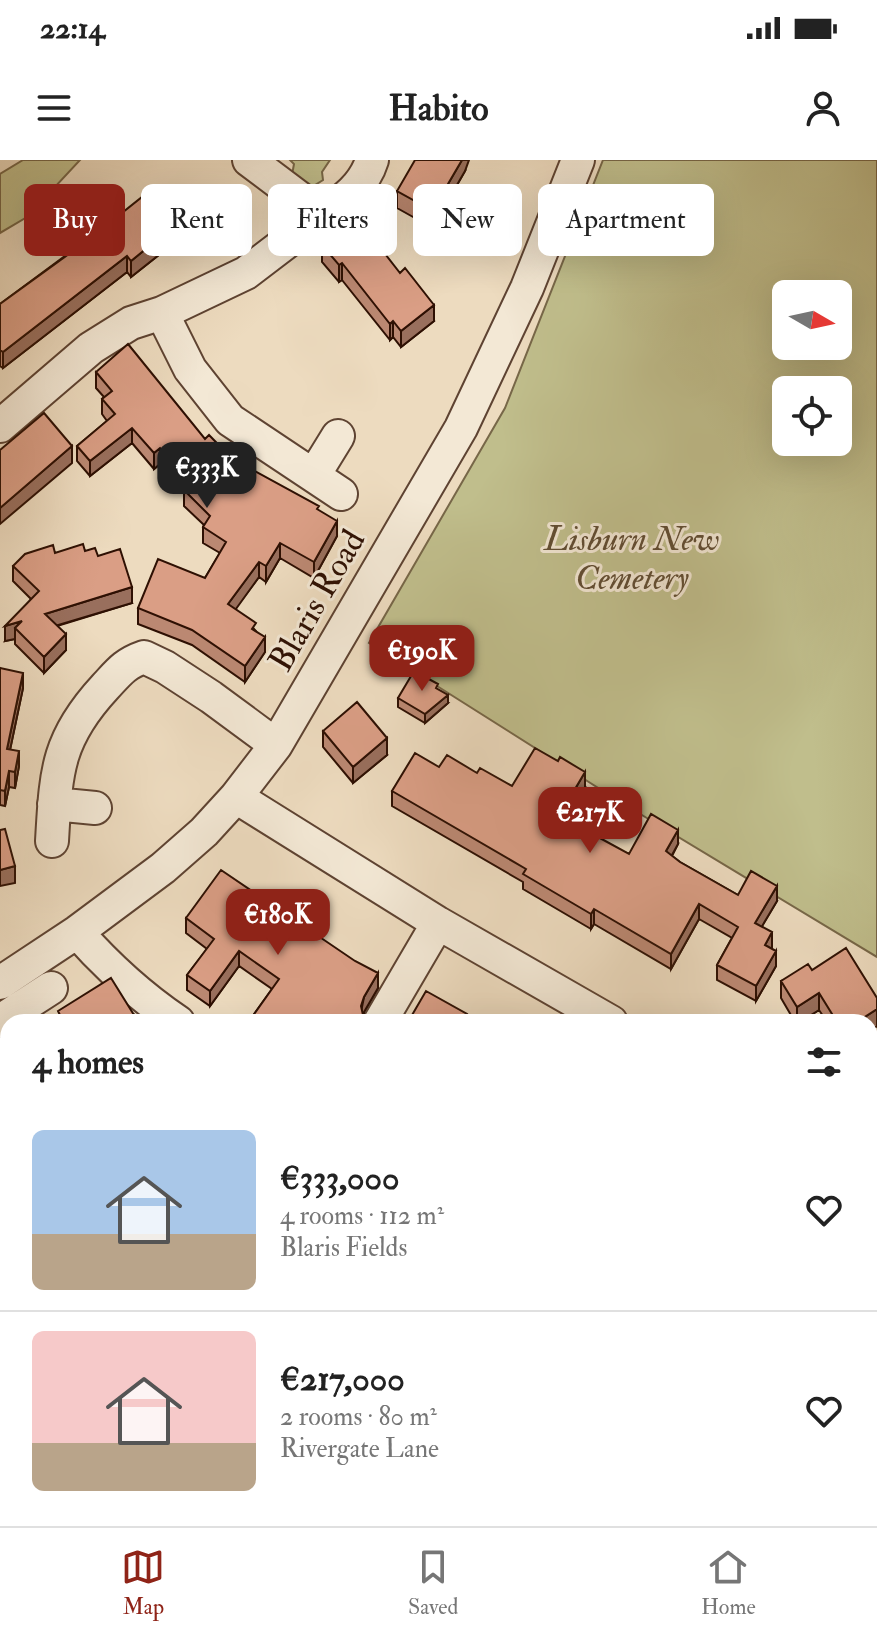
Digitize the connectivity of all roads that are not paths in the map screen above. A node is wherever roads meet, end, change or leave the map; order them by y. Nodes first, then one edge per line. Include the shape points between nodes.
1 (249, 160) edge
2 (372, 160) edge
3 (578, 160) edge
4 (281, 184) edge
5 (359, 184) edge
6 (268, 256) edge
7 (162, 313) junction
8 (0, 426) edge
9 (338, 436) dead end
10 (314, 475) junction
11 (341, 494) dead end
12 (276, 745) junction
13 (236, 797) junction
14 (54, 804) junction
15 (95, 808) dead end
16 (52, 841) dead end
17 (438, 923) junction
18 (77, 932) junction
19 (0, 983) edge
20 (51, 988) dead end
21 (11, 1014) edge
22 (166, 1014) edge
23 (385, 1014) edge
24 (597, 1014) edge

1 - 4 street
2 - 5 street
3 - 12 street, Blaris Road via 527,288 461,428
6 - 7 street via 246,273
7 - 8 street via 131,323 91,348
7 - 10 street via 190,369 230,420
9 - 10 street
10 - 11 street
12 - 13 street, Blaris Road
12 - 14 street via 144,657 126,664 66,739
13 - 17 street
13 - 18 street, Blaris Road via 163,868
14 - 15 street
14 - 16 street
17 - 23 street
17 - 24 street
18 - 19 street, Blaris Road
18 - 22 street
20 - 21 street

